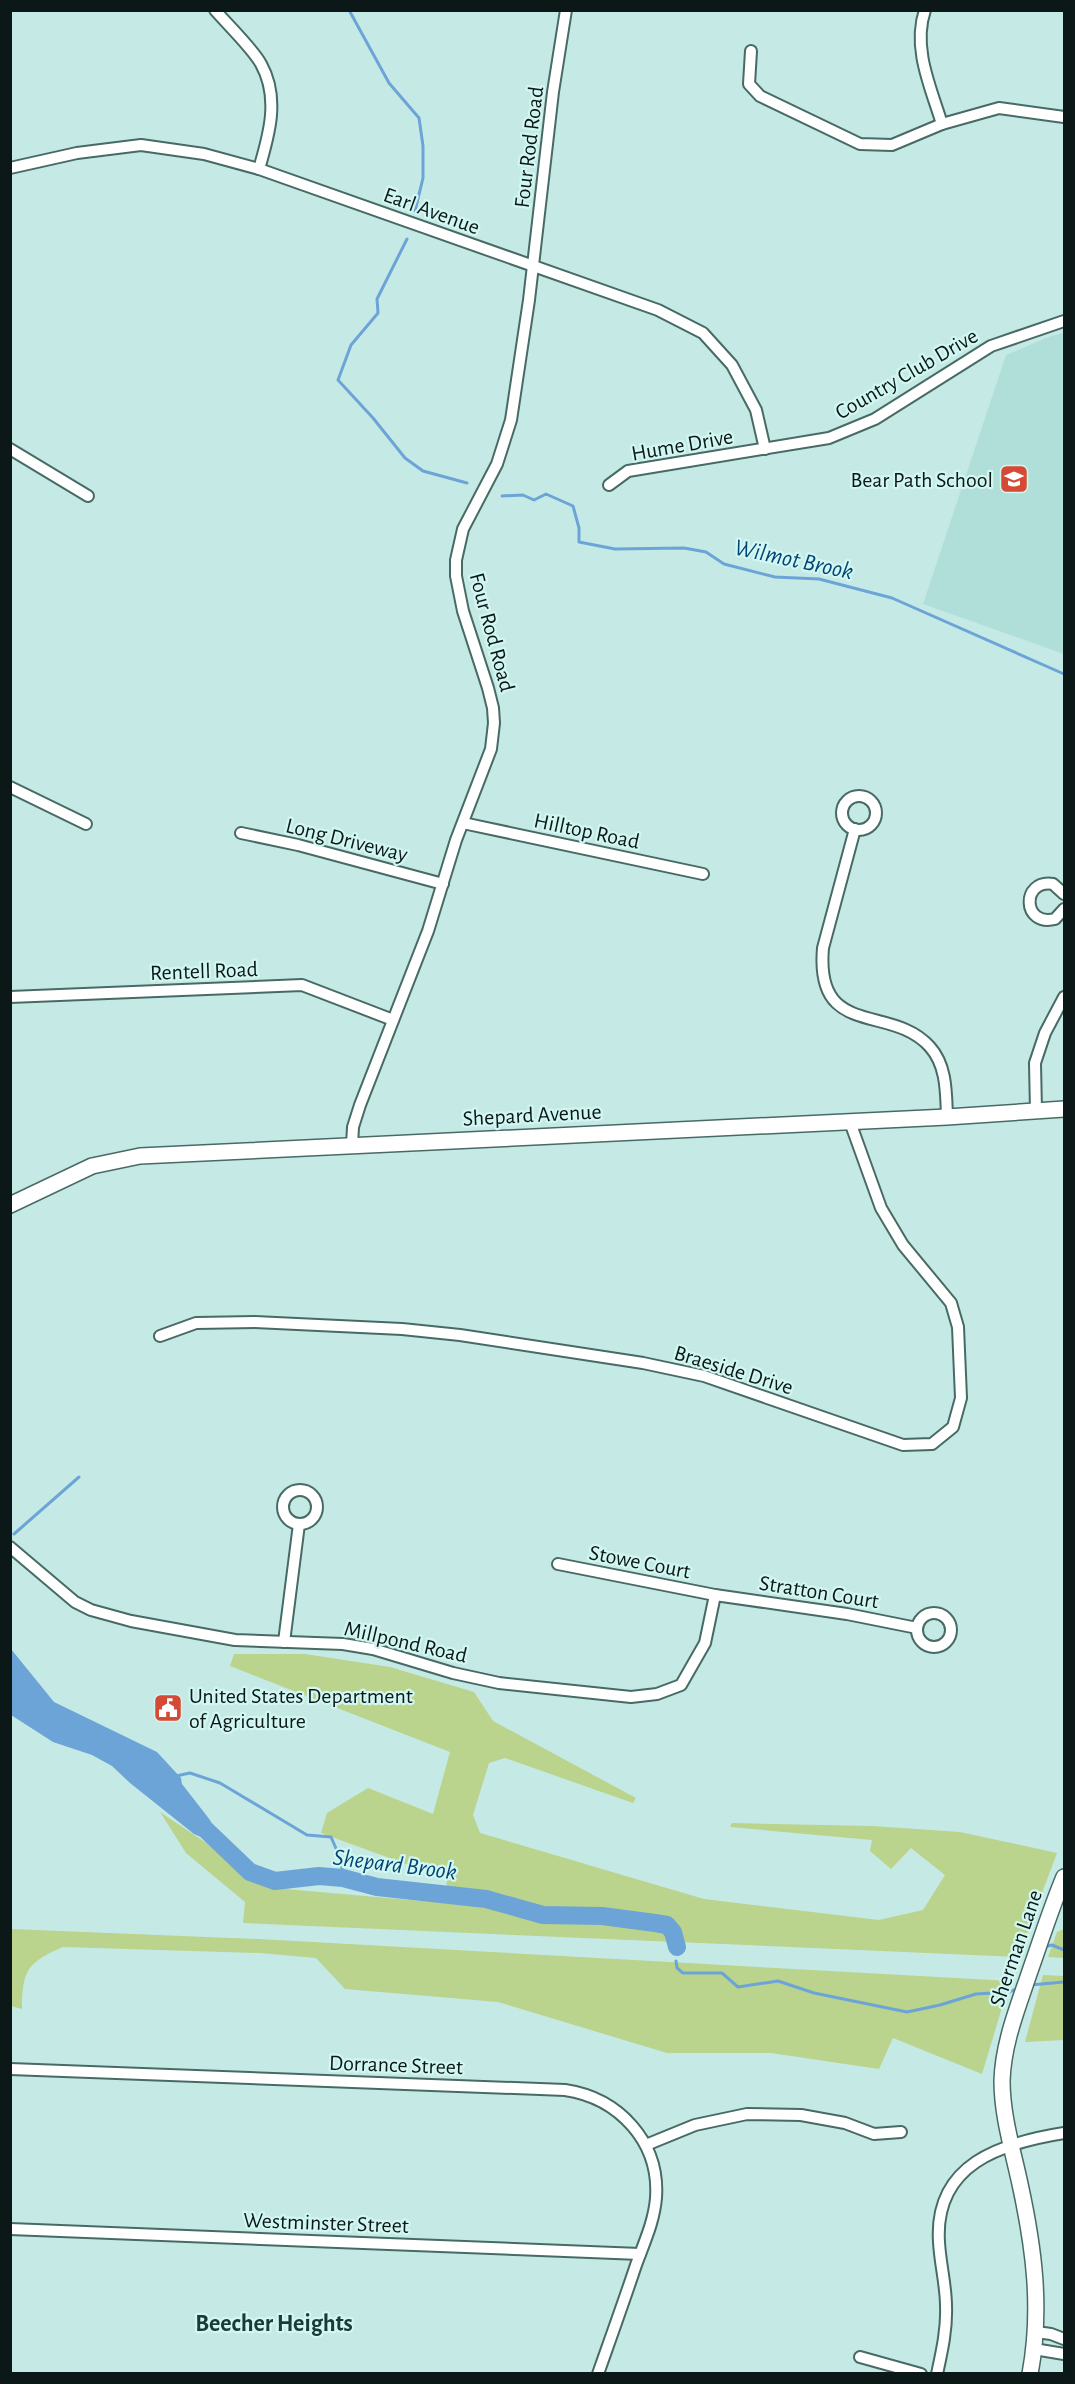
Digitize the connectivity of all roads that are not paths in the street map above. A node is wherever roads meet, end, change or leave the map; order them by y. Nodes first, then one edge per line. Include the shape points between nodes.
1 (215, 10) edge
2 (566, 10) edge
3 (925, 10) edge
4 (751, 51) dead end
5 (1065, 117) edge
6 (942, 124) junction
7 (10, 168) edge
8 (259, 169) junction
9 (533, 267) junction
10 (1065, 321) edge
11 (10, 449) edge
12 (765, 449) junction
13 (609, 485) dead end
14 (88, 496) dead end
15 (10, 787) edge
16 (463, 823) junction
17 (86, 824) dead end
18 (855, 829) dead end
19 (241, 833) dead end
20 (703, 874) dead end
21 (443, 884) junction
22 (1065, 894) edge
23 (1063, 916) edge
24 (10, 997) edge
25 (1065, 997) edge
26 (393, 1020) junction
27 (1065, 1109) edge
28 (1036, 1111) junction
29 (947, 1117) junction
30 (850, 1122) junction
31 (352, 1145) junction
32 (10, 1205) edge
33 (160, 1336) dead end
34 (299, 1524) dead end
35 (10, 1547) edge
36 (558, 1564) dead end
37 (715, 1595) junction
38 (917, 1628) dead end
39 (284, 1642) junction
40 (1065, 1877) edge
41 (10, 2069) edge
42 (901, 2132) dead end
43 (1065, 2133) edge
44 (1011, 2144) junction
45 (646, 2145) junction
46 (10, 2229) edge
47 (640, 2254) junction
48 (1036, 2332) junction
49 (1065, 2339) edge
50 (1034, 2349) junction
51 (1065, 2354) edge
52 (860, 2357) dead end
53 (598, 2373) edge
54 (921, 2373) edge
55 (937, 2373) edge
56 (1030, 2373) edge

1 - 8 street via 261,64 271,95 271,128
2 - 9 street, Four Rod Road
3 - 6 street via 920,24 921,53
4 - 6 street via 749,84 760,96 860,144 892,145
5 - 6 street via 999,108
7 - 8 street, Earl Avenue via 77,153 141,145 204,154
8 - 9 street, Earl Avenue
9 - 12 street, Earl Avenue via 658,310 703,333 742,383 756,410
9 - 16 street, Four Rod Road via 506,442 463,529 457,552 459,593 488,688 494,723 491,748
10 - 12 street, Country Club Drive via 991,346 866,423 829,438
11 - 14 street
12 - 13 street, Hume Drive via 628,471
15 - 17 street
16 - 20 street, Hilltop Road
16 - 21 street, Four Rod Road
18 - 29 street via 823,948 824,979 842,1007 859,1017 898,1026 930,1047 946,1084
19 - 21 street, Long Driveway
21 - 26 street, Four Rod Road
22 - 23 street via 1048,883 1038,886 1030,896 1030,908 1037,917 1049,920
24 - 26 street, Rentell Road via 302,986
25 - 28 street via 1045,1033 1035,1063
26 - 31 street, Four Rod Road via 356,1116
27 - 28 main road, Shepard Avenue
28 - 29 main road, Shepard Avenue
29 - 30 main road, Shepard Avenue
30 - 31 main road, Shepard Avenue
30 - 33 street, Braeside Drive via 880,1208 903,1245 951,1303 958,1327 961,1398 952,1427 932,1444 903,1445 704,1376 460,1335 255,1322 196,1323
31 - 32 main road, Shepard Avenue via 172,1153 115,1160 66,1177
34 - 39 street
35 - 39 street, Millpond Road via 61,1592 91,1610 203,1636
36 - 37 street, Stowe Court
37 - 38 street, Stratton Court
37 - 39 street, Millpond Road via 705,1643 681,1685 657,1694 631,1697 499,1683 343,1644
40 - 44 main road, Sherman Lane via 1004,2057 1002,2083
41 - 45 street, Dorrance Street via 565,2090 594,2097 619,2112
42 - 45 street via 874,2134 845,2123 801,2115 747,2114 695,2125
43 - 44 street
44 - 48 main road, Sherman Lane via 1034,2259
44 - 55 street via 988,2153 967,2168 945,2197 939,2242 947,2304
45 - 47 street, Dorrance Street via 656,2199
46 - 47 street, Westminster Street
47 - 53 street, Dorrance Street
48 - 49 street
48 - 50 main road, Sherman Lane
50 - 51 street
50 - 56 main road, Sherman Lane
52 - 54 street

